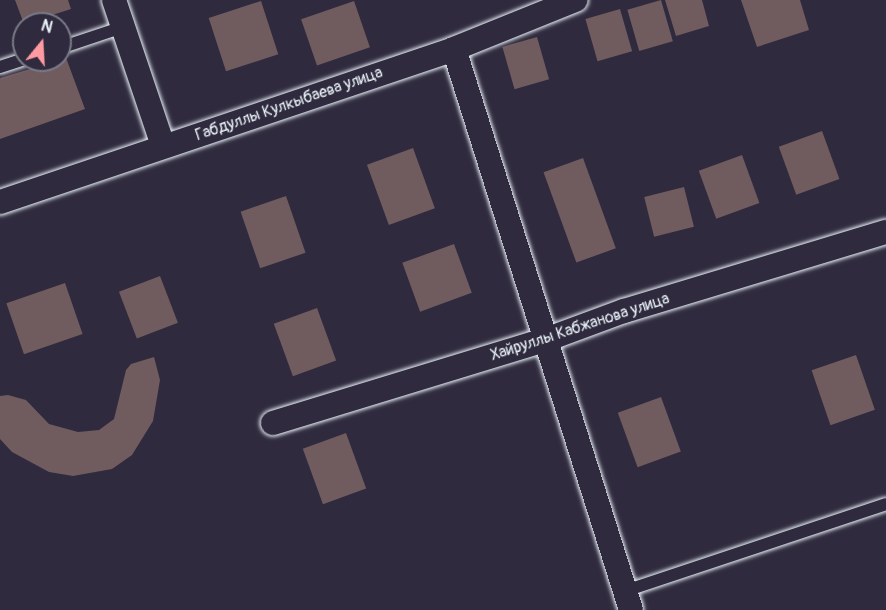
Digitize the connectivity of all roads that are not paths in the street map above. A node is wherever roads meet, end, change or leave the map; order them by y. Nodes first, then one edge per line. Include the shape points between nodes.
1 (114, 0) edge
2 (575, 0) edge
3 (123, 27) junction
4 (72, 44) edge
5 (454, 49) junction
6 (163, 146) junction
7 (0, 202) edge
8 (886, 232) edge
9 (546, 340) junction
10 (273, 423) dead end
11 (886, 504) edge
12 (628, 601) edge

1 - 3 street
2 - 5 street, Габдуллы Кулкыбаева улица
3 - 4 lane
3 - 6 street
5 - 6 street, Габдуллы Кулкыбаева улица
5 - 9 street
6 - 7 street, Габдуллы Кулкыбаева улица
8 - 9 street, Хайруллы Кабжанова улица via 624,310
9 - 10 street, Хайруллы Кабжанова улица
9 - 12 street
11 - 12 lane

